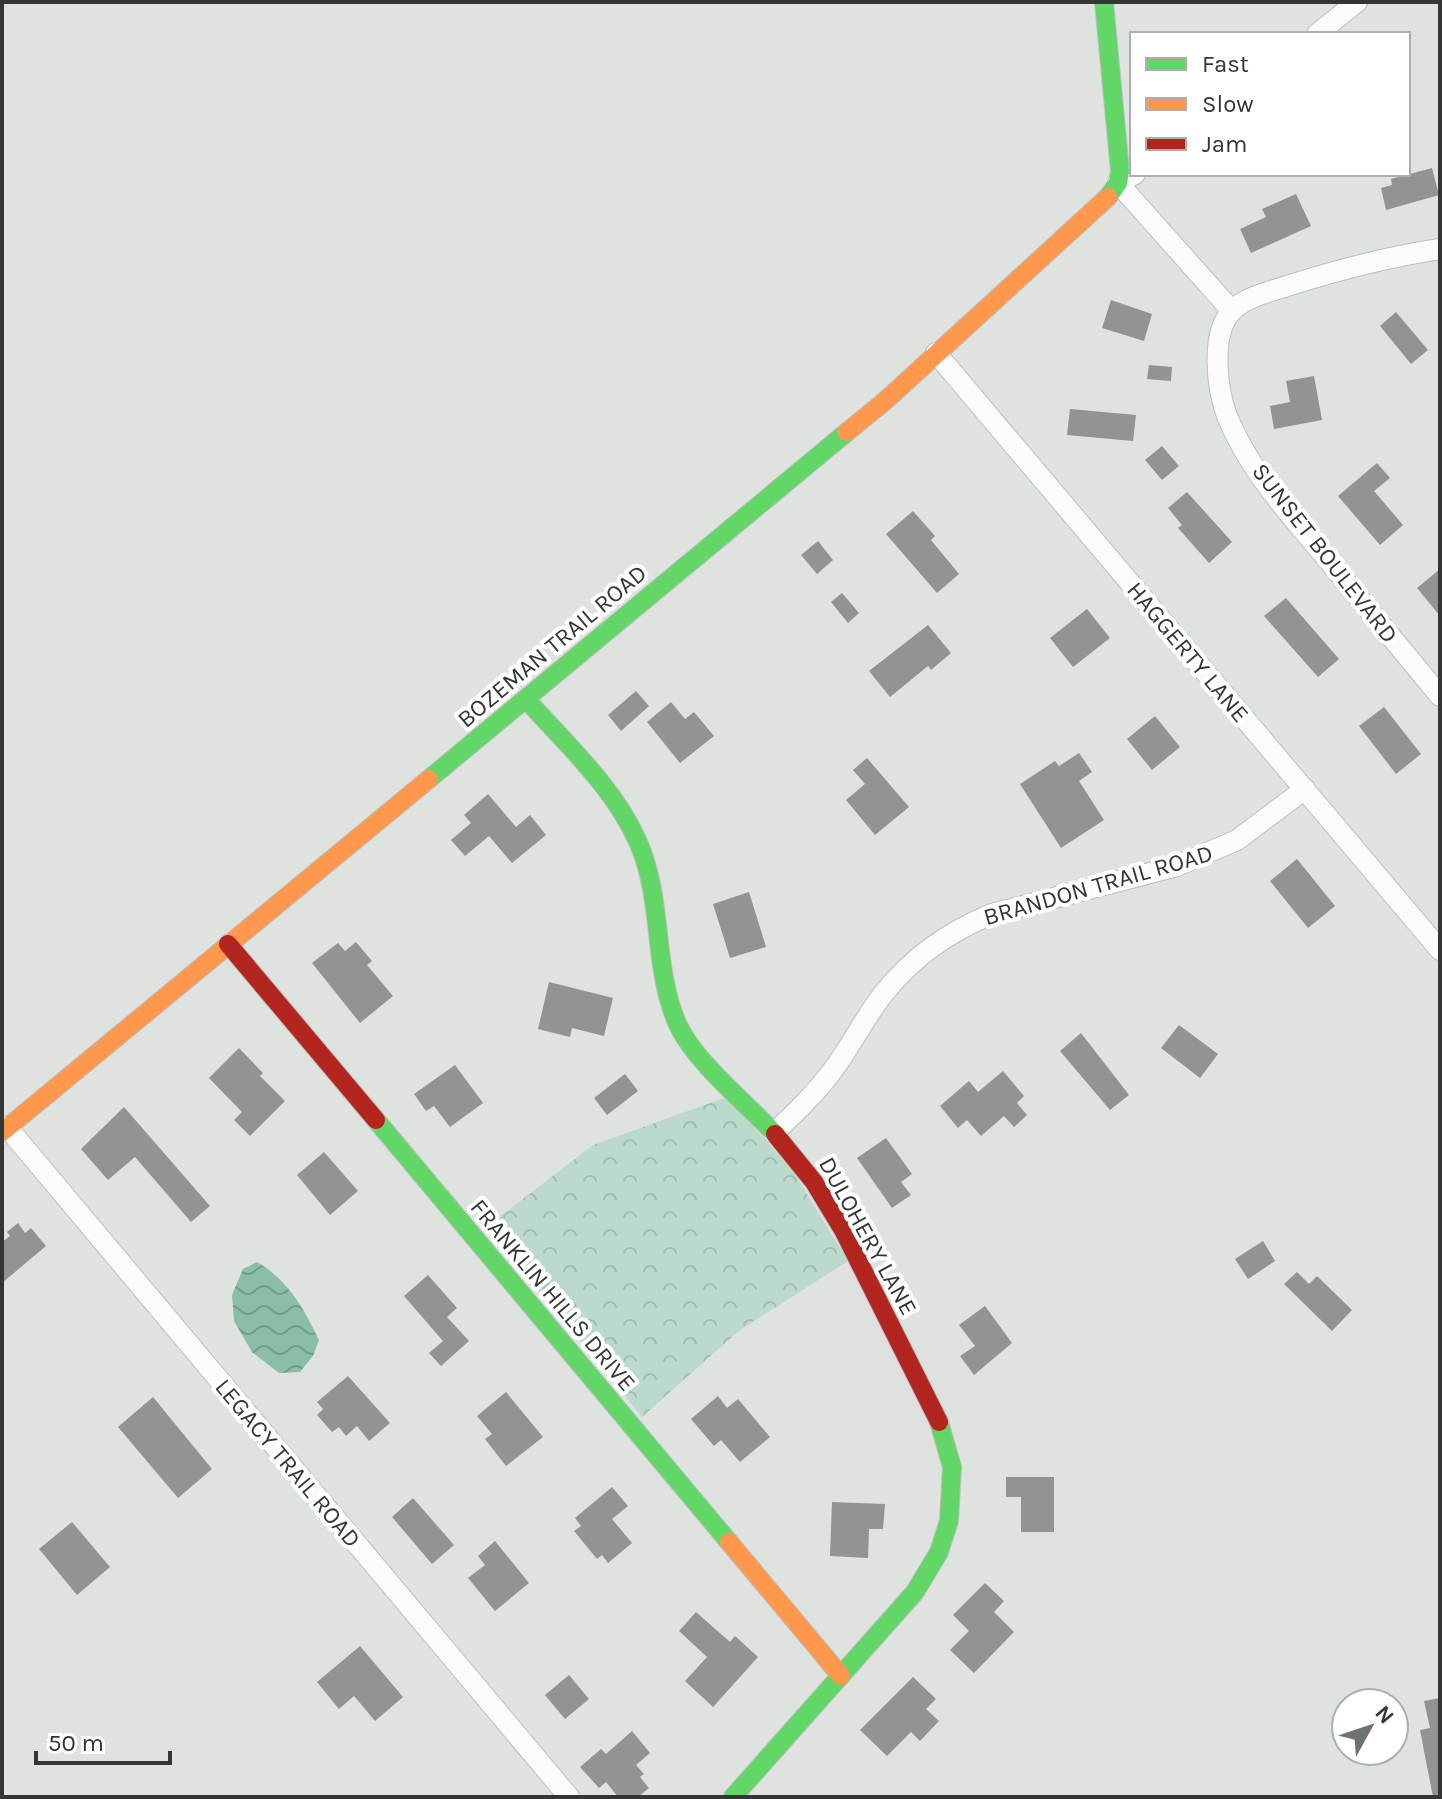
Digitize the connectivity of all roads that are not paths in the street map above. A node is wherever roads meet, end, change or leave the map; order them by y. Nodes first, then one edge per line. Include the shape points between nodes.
1 (1104, 2) edge
2 (1357, 2) edge
3 (1320, 32) edge
4 (1127, 178) edge
5 (1436, 255) edge
6 (1232, 311) junction
7 (936, 353) junction
8 (1440, 696) edge
9 (526, 699) junction
10 (1305, 789) junction
11 (228, 944) junction
12 (1440, 950) edge
13 (5, 1130) edge
14 (774, 1133) junction
15 (841, 1676) junction
16 (569, 1797) edge
17 (733, 1797) edge

1 - 4 street via 1120,171
2 - 3 street
4 - 6 street
4 - 7 street, BOZEMAN TRAIL ROAD
5 - 6 street via 1359,263 1263,294
6 - 8 street, SUNSET BOULEVARD via 1219,337 1220,393 1246,452 1277,499
7 - 9 street, BOZEMAN TRAIL ROAD
7 - 10 street, HAGGERTY LANE
9 - 11 street, BOZEMAN TRAIL ROAD
9 - 14 street, DULOHERY LANE via 616,806 645,859 664,985 680,1032
10 - 12 street, HAGGERTY LANE
10 - 14 street, BRANDON TRAIL ROAD via 1222,848 1177,866 992,914 938,942 885,992 831,1072
11 - 13 street, BOZEMAN TRAIL ROAD
11 - 15 street, FRANKLIN HILLS DRIVE
13 - 16 street, LEGACY TRAIL ROAD
14 - 15 street, DULOHERY LANE via 814,1182 843,1230 929,1399 952,1467 949,1521 932,1566
15 - 17 street, DULOHERY LANE

